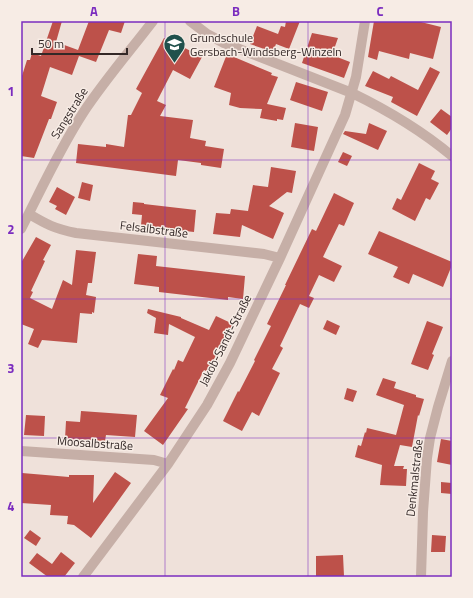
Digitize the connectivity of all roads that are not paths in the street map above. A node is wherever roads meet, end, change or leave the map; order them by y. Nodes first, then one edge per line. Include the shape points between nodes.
1 (153, 21) edge
2 (190, 21) edge
3 (365, 21) edge
4 (352, 93) junction
5 (452, 156) edge
6 (29, 214) junction
7 (21, 229) edge
8 (280, 258) junction
9 (452, 361) edge
10 (21, 451) edge
11 (168, 464) junction
12 (83, 577) edge
13 (421, 577) edge

1 - 6 street, Sangstraße via 82,114
2 - 4 street via 224,43
3 - 4 street, Jakob-Sandt-Straße
4 - 5 street via 419,130
4 - 8 street, Jakob-Sandt-Straße via 345,115
6 - 7 street, Sangstraße
6 - 8 street, Felsalbstraße via 52,227 76,233 264,254
8 - 11 street, Jakob-Sandt-Straße via 219,384
9 - 13 street, Denkmalstraße via 430,438 427,458
10 - 11 street, Moosalbstraße via 154,460
11 - 12 street, Jakob-Sandt-Straße

